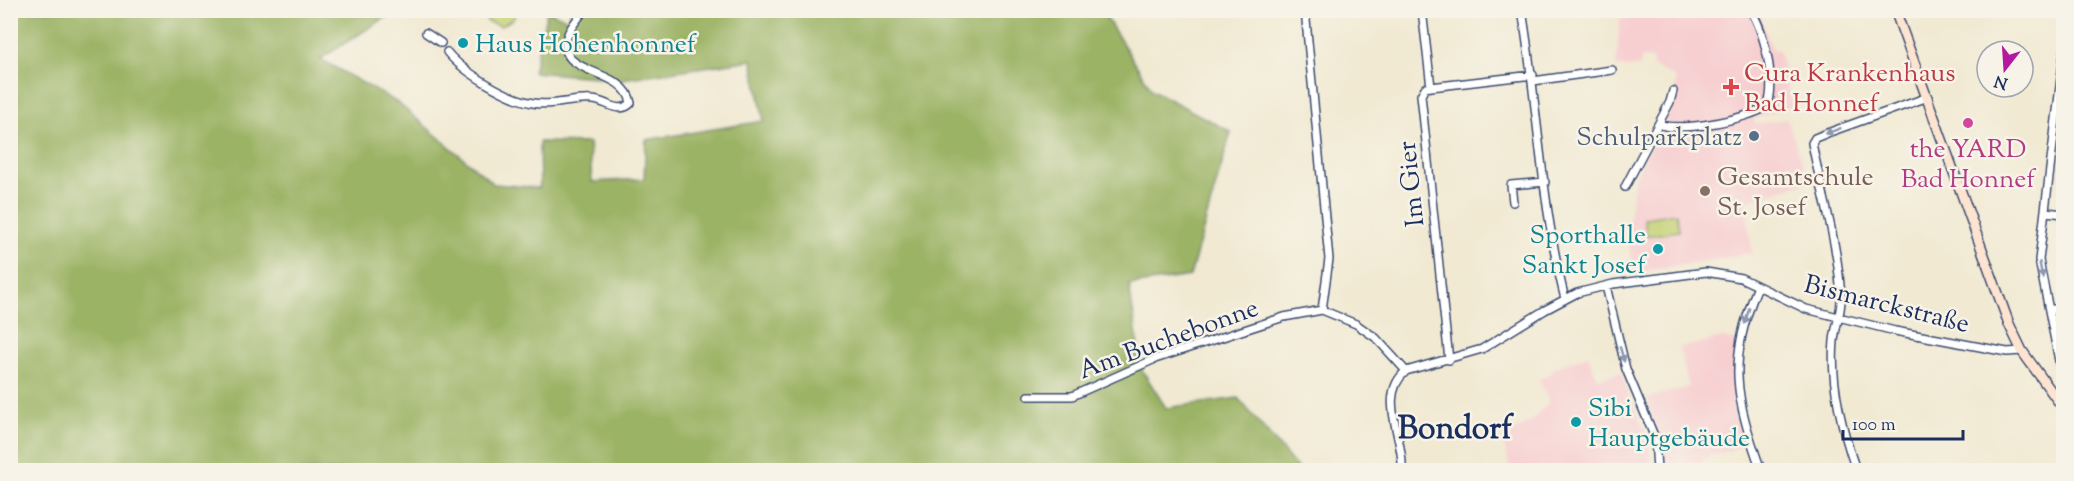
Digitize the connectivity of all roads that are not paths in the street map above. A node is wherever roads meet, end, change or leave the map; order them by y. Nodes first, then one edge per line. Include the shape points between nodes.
1 (584, 10) edge
2 (1305, 10) edge
3 (1422, 10) edge
4 (1522, 10) edge
5 (1750, 10) edge
6 (1895, 10) edge
7 (426, 33) dead end
8 (441, 43) dead end
9 (447, 52) dead end
10 (2064, 53) edge
11 (1611, 70) dead end
12 (1533, 78) junction
13 (1431, 87) junction
14 (1672, 92) dead end
15 (1928, 97) junction
16 (1659, 124) junction
17 (1545, 182) junction
18 (1625, 187) dead end
19 (1513, 202) dead end
20 (2046, 212) junction
21 (2064, 214) edge
22 (1605, 286) junction
23 (1758, 286) junction
24 (1565, 299) junction
25 (2049, 309) junction
26 (2064, 309) edge
27 (1322, 310) junction
28 (1837, 316) junction
29 (2022, 351) junction
30 (1449, 360) junction
31 (1406, 371) junction
32 (1028, 396) dead end
33 (2056, 397) junction
34 (2064, 409) edge
35 (1402, 471) edge
36 (1657, 471) edge
37 (1761, 471) edge
38 (1856, 471) edge

1 - 9 street via 567,35 571,61 623,86 630,95 627,107 619,109 596,100 532,103 476,79
2 - 27 street via 1329,259
3 - 13 street, Im Gier
4 - 12 street
5 - 16 street via 1763,37 1770,95 1767,106 1719,123 1667,127
6 - 15 main road
7 - 8 street
10 - 20 street
11 - 12 street
12 - 13 street
12 - 17 street
13 - 30 street, Im Gier via 1421,95
14 - 16 street
15 -> 28 street via 1830,132 1812,143 1835,258 1841,302
15 - 29 main road
16 - 18 street
17 - 19 street via 1510,185
17 - 24 street via 1552,249
20 - 21 street
20 -> 25 street via 2039,260
22 - 23 street, Bismarckstraße via 1706,272 1741,278
22 - 24 street, Bismarckstraße
22 -> 36 street via 1629,380 1655,438
23 - 28 street, Bismarckstraße via 1806,309
23 -> 37 street via 1744,324 1737,376 1739,401
24 - 30 street, Bismarckstraße via 1482,349
25 - 26 street
25 - 33 street via 2062,381
27 - 31 street via 1356,324 1376,338
27 - 32 street, Am Buchebonne via 1284,317 1155,359 1072,396
28 - 29 street, Bismarckstraße via 1895,331 2007,352
28 - 38 street via 1834,375
29 - 33 main road
30 - 31 street, Bismarckstraße
31 - 35 street via 1392,404
33 - 34 main road

